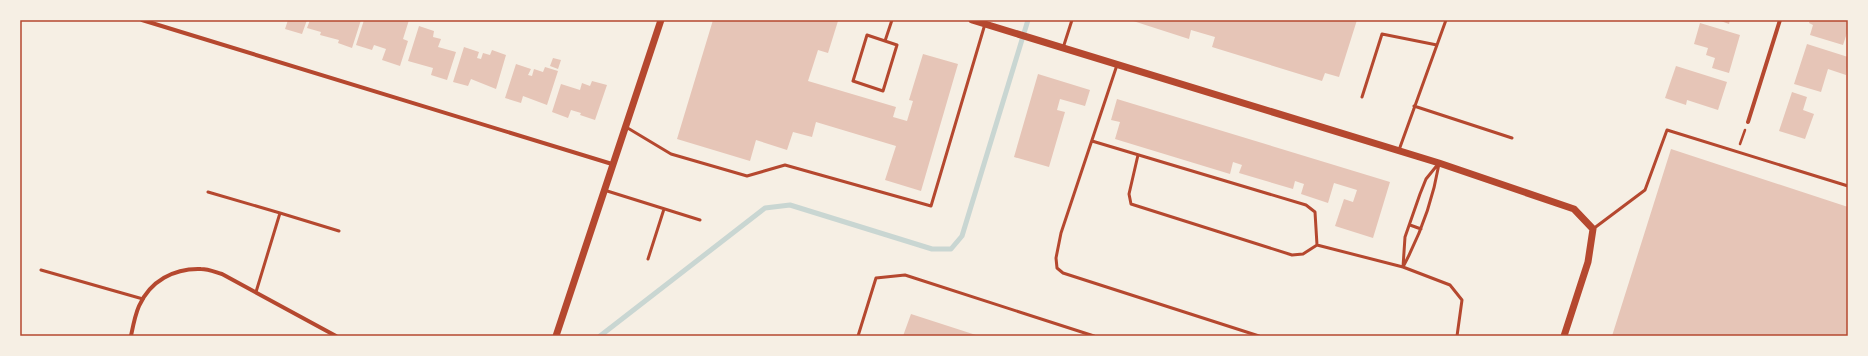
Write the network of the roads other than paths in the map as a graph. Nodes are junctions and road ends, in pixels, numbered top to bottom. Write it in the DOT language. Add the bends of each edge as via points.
graph roads {
  1 [pos="142,20"];
  2 [pos="661,20"];
  3 [pos="892,20"];
  4 [pos="972,20"];
  5 [pos="1072,20"];
  6 [pos="1446,20"];
  7 [pos="1780,20"];
  8 [pos="985,24"];
  9 [pos="885,41"];
  10 [pos="1437,45"];
  11 [pos="1063,48"];
  12 [pos="1117,65"];
  13 [pos="1362,97"];
  14 [pos="1414,106"];
  15 [pos="1748,122"];
  16 [pos="624,126"];
  17 [pos="1512,138"];
  18 [pos="1092,142"];
  19 [pos="1399,151"];
  20 [pos="1138,155"];
  21 [pos="1439,163"];
  22 [pos="612,164"];
  23 [pos="1848,186"];
  24 [pos="603,190"];
  25 [pos="208,192"];
  26 [pos="664,208"];
  27 [pos="280,213"];
  28 [pos="700,220"];
  29 [pos="1410,225"];
  30 [pos="1421,228"];
  31 [pos="1593,229"];
  32 [pos="339,231"];
  33 [pos="1317,245"];
  34 [pos="648,259"];
  35 [pos="1403,267"];
  36 [pos="41,270"];
  37 [pos="256,292"];
  38 [pos="143,299"];
  39 [pos="131,336"];
  40 [pos="336,336"];
  41 [pos="556,336"];
  42 [pos="858,336"];
  43 [pos="1094,336"];
  44 [pos="1259,336"];
  45 [pos="1457,336"];
  46 [pos="1564,336"];
  1 -- 22 [label="street"];
  2 -- 16 [label="street"];
  3 -- 9 [label="lane"];
  4 -- 8 [label="street"];
  5 -- 11 [label="lane"];
  6 -- 10 [label="lane"];
  7 -- 15 [label="street"];
  8 -- 11 [label="street"];
  8 -- 16 [label="lane" via="931,206 785,165 747,176 671,154"];
  9 -- 9 [label="lane" via="897,45 883,91 853,81 867,35"];
  10 -- 13 [label="lane" via="1382,34"];
  10 -- 14 [label="lane"];
  11 -- 12 [label="street"];
  12 -- 18 [label="lane"];
  12 -- 19 [label="street"];
  14 -- 17 [label="lane"];
  14 -- 19 [label="lane"];
  16 -- 22 [label="street"];
  18 -- 20 [label="lane"];
  18 -- 44 [label="lane" via="1061,233 1056,258 1057,268 1063,273"];
  19 -- 21 [label="street"];
  20 -- 33 [label="lane" via="1306,205 1315,212"];
  20 -- 33 [label="lane" via="1129,194 1131,204 1292,255 1303,254"];
  21 -- 29 [label="lane" via="1426,179"];
  21 -- 30 [label="lane" via="1435,187"];
  21 -- 31 [label="street" via="1574,209"];
  22 -- 24 [label="street"];
  23 -- 31 [label="lane" via="1667,130 1645,190"];
  24 -- 26 [label="lane"];
  24 -- 41 [label="street"];
  25 -- 27 [label="lane"];
  26 -- 28 [label="lane"];
  26 -- 34 [label="lane"];
  27 -- 32 [label="lane"];
  27 -- 37 [label="lane"];
  29 -- 30 [label="lane"];
  29 -- 35 [label="lane" via="1405,238"];
  30 -- 35 [label="lane"];
  31 -- 46 [label="street" via="1588,262"];
  33 -- 35 [label="lane"];
  35 -- 45 [label="lane" via="1450,285 1462,300"];
  36 -- 38 [label="lane"];
  37 -- 38 [label="street" via="222,274 202,269 185,269 168,274 155,284"];
  37 -- 40 [label="street"];
  38 -- 39 [label="street"];
  42 -- 43 [label="lane" via="876,278 905,275"];
}
